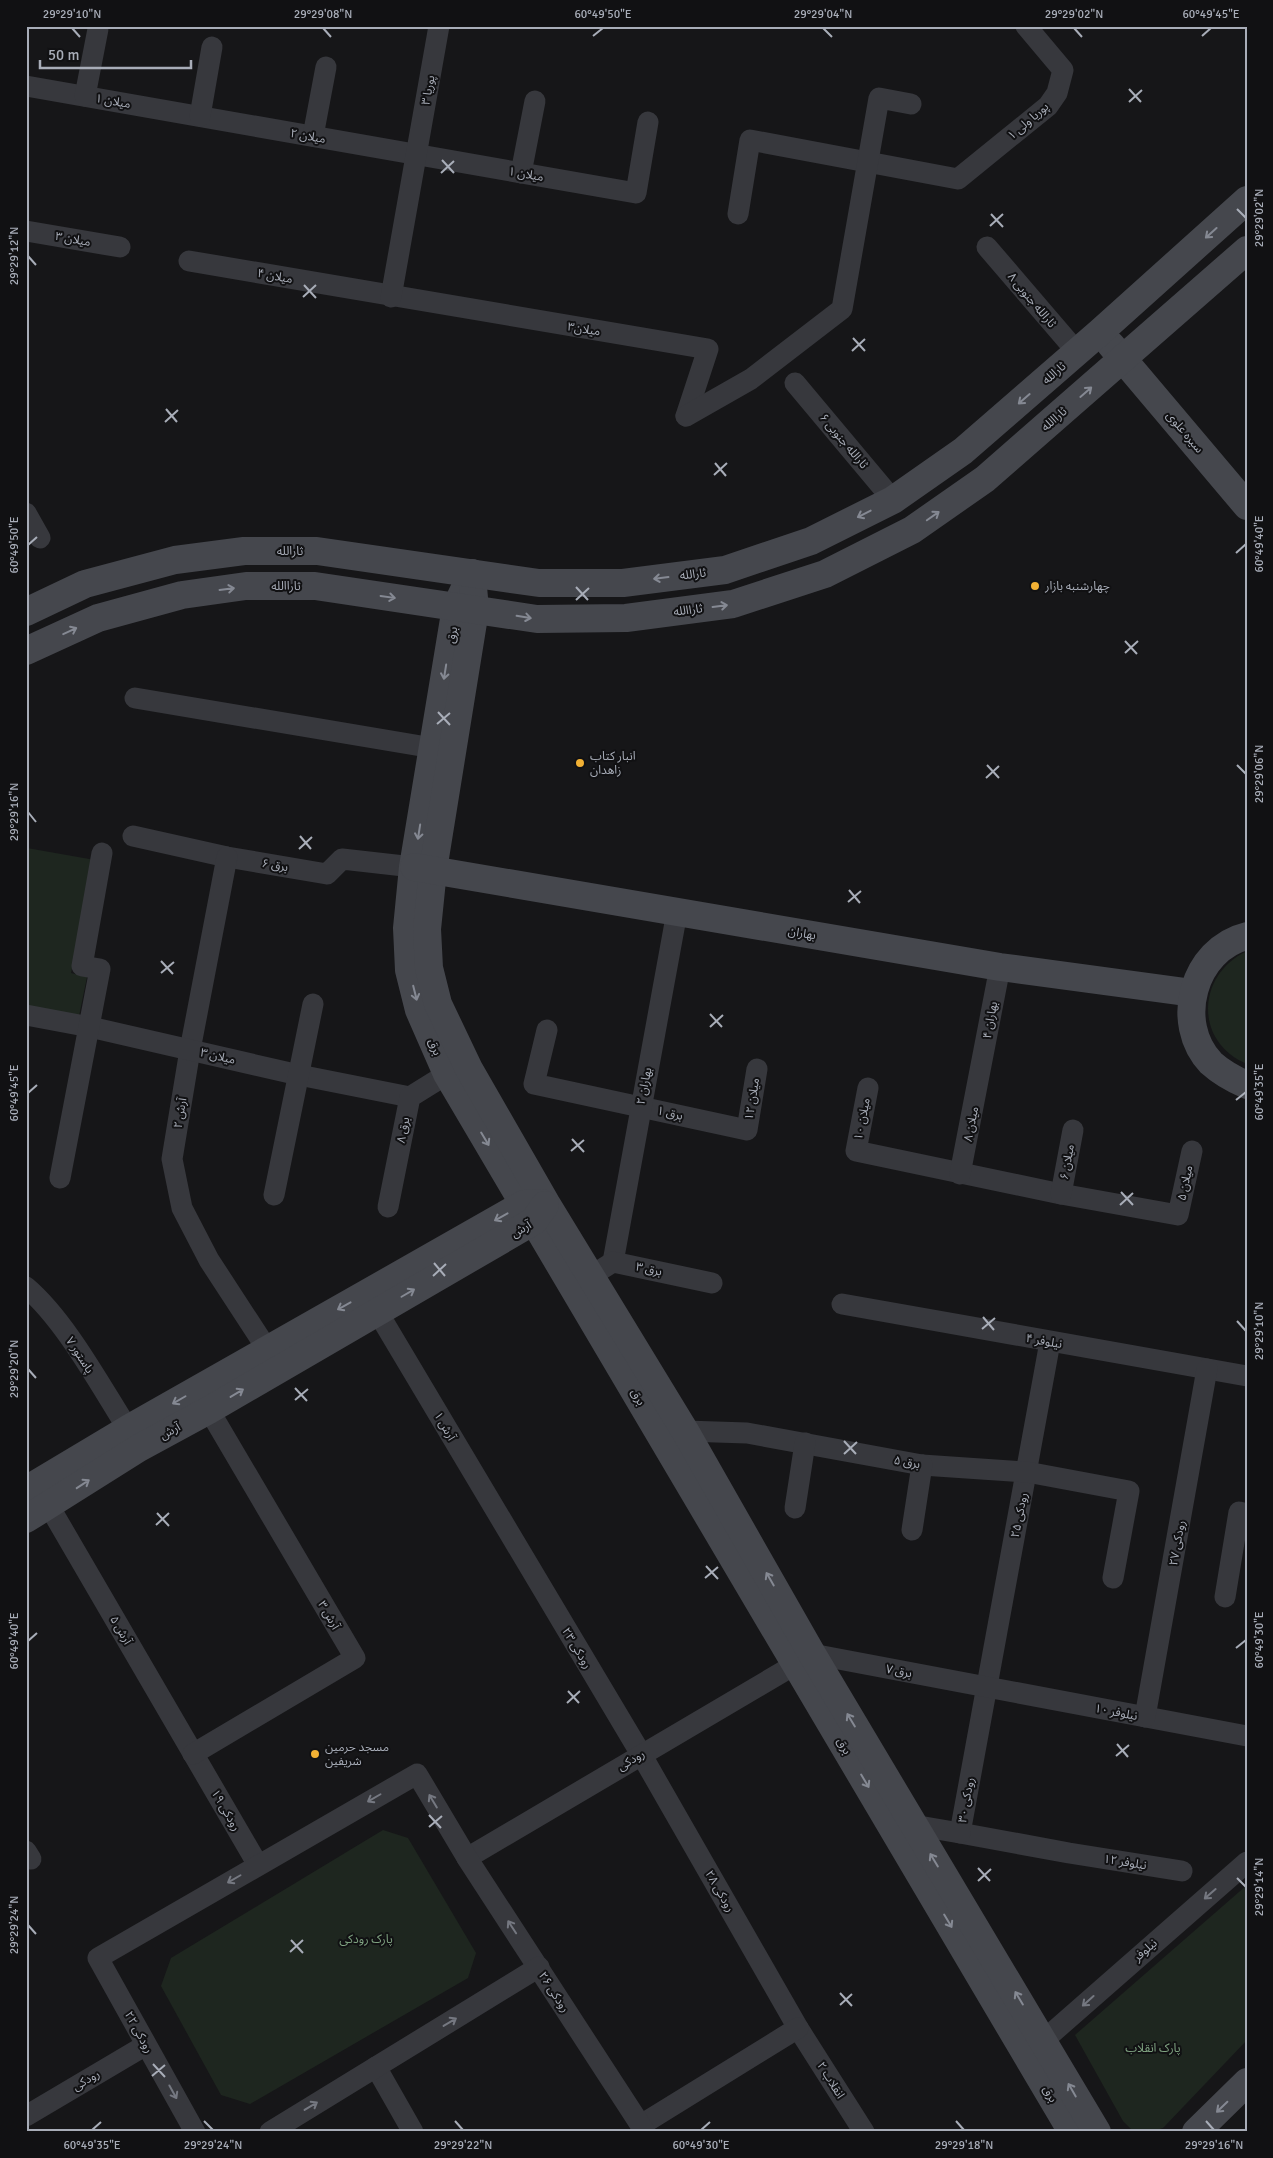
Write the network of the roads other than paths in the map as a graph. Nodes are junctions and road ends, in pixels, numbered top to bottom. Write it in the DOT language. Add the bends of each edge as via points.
graph roads {
  1 [pos="439,26"];
  2 [pos="1026,26"];
  3 [pos="98,29"];
  4 [pos="212,47"];
  5 [pos="326,67"];
  6 [pos="26,86"];
  7 [pos="85,96"];
  8 [pos="535,101"];
  9 [pos="911,104"];
  10 [pos="200,116"];
  11 [pos="648,122"];
  12 [pos="313,136"];
  13 [pos="417,154"];
  14 [pos="866,162"];
  15 [pos="521,173"];
  16 [pos="1247,200"];
  17 [pos="738,214"];
  18 [pos="26,231"];
  19 [pos="120,247"];
  20 [pos="987,247"];
  21 [pos="1247,250"];
  22 [pos="189,261"];
  23 [pos="391,297"];
  24 [pos="1100,332"];
  25 [pos="1077,352"];
  26 [pos="1124,359"];
  27 [pos="794,383"];
  28 [pos="893,500"];
  29 [pos="1247,506"];
  30 [pos="26,513"];
  31 [pos="40,538"];
  32 [pos="472,573"];
  33 [pos="466,608"];
  34 [pos="26,612"];
  35 [pos="26,651"];
  36 [pos="135,698"];
  37 [pos="433,748"];
  38 [pos="133,836"];
  39 [pos="102,853"];
  40 [pos="227,857"];
  41 [pos="423,869"];
  42 [pos="677,912"];
  43 [pos="1247,936"];
  44 [pos="1000,967"];
  45 [pos="1193,992"];
  46 [pos="314,1004"];
  47 [pos="26,1015"];
  48 [pos="90,1027"];
  49 [pos="547,1030"];
  50 [pos="190,1050"];
  51 [pos="757,1069"];
  52 [pos="981,1073"];
  53 [pos="447,1074"];
  54 [pos="299,1075"];
  55 [pos="1247,1085"];
  56 [pos="868,1088"];
  57 [pos="410,1096"];
  58 [pos="640,1106"];
  59 [pos="747,1130"];
  60 [pos="1073,1130"];
  61 [pos="1192,1151"];
  62 [pos="960,1174"];
  63 [pos="60,1178"];
  64 [pos="1061,1194"];
  65 [pos="274,1195"];
  66 [pos="388,1207"];
  67 [pos="535,1209"];
  68 [pos="613,1262"];
  69 [pos="590,1277"];
  70 [pos="712,1283"];
  71 [pos="26,1286"];
  72 [pos="842,1304"];
  73 [pos="377,1310"];
  74 [pos="1050,1342"];
  75 [pos="273,1359"];
  76 [pos="1207,1369"];
  77 [pos="1247,1376"];
  78 [pos="209,1410"];
  79 [pos="685,1431"];
  80 [pos="134,1438"];
  81 [pos="805,1442"];
  82 [pos="922,1465"];
  83 [pos="1027,1472"];
  84 [pos="26,1490"];
  85 [pos="795,1508"];
  86 [pos="38,1513"];
  87 [pos="1243,1513"];
  88 [pos="912,1530"];
  89 [pos="513,1541"];
  90 [pos="1113,1578"];
  91 [pos="1225,1597"];
  92 [pos="804,1659"];
  93 [pos="986,1687"];
  94 [pos="1145,1717"];
  95 [pos="1247,1736"];
  96 [pos="193,1754"];
  97 [pos="641,1754"];
  98 [pos="913,1825"];
  99 [pos="960,1833"];
  100 [pos="1069,1853"];
  101 [pos="467,1858"];
  102 [pos="1247,1862"];
  103 [pos="258,1865"];
  104 [pos="1182,1871"];
  105 [pos="539,1967"];
  106 [pos="798,2028"];
  107 [pos="146,2045"];
  108 [pos="1035,2046"];
  109 [pos="376,2067"];
  110 [pos="1247,2082"];
  111 [pos="26,2116"];
  112 [pos="643,2129"];
  113 [pos="195,2132"];
  114 [pos="270,2132"];
  115 [pos="413,2132"];
  116 [pos="864,2132"];
  117 [pos="1072,2132"];
  118 [pos="1097,2132"];
  119 [pos="1196,2132"];
  1 -- 13 [label="street, پوریا ۳"];
  2 -- 14 [label="street, پوریا ولی ۱" via="1063,70 1057,93 1048,106 958,179"];
  3 -- 7 [label="street"];
  4 -- 10 [label="street"];
  5 -- 12 [label="street"];
  6 -- 7 [label="street, میلان ۱"];
  7 -- 10 [label="street, میلان ۱"];
  8 -- 15 [label="street"];
  9 -- 14 [label="street" via="879,98"];
  10 -- 12 [label="street, میلان ۲"];
  11 -- 15 [label="street, میلان ۱" via="636,193"];
  12 -- 13 [label="street, میلان ۲"];
  13 -- 15 [label="street, میلان ۱"];
  13 -- 23 [label="street, پوریا ۳"];
  14 -- 17 [label="street" via="750,140"];
  14 -- 23 [label="street, میلان۳" via="842,309 751,379 686,416 708,349"];
  16 -- 24 [label="street, ثارالله, one-way"];
  18 -- 19 [label="street, میلان ۳"];
  20 -- 25 [label="street, ثارالله جنوبی ۸"];
  21 -- 26 [label="street, ثاراالله"];
  22 -- 23 [label="street, میلان ۴"];
  24 -- 25 [label="street, ثارالله"];
  24 -- 26 [label="street, سیره علوی"];
  25 -- 28 [label="street, ثارالله, one-way" via="963,451"];
  26 -- 29 [label="street, سیره علوی"];
  33 -- 26 [label="street, ثاراالله, one-way" via="537,619 626,618 733,604 825,574 912,530 985,479"];
  27 -- 28 [label="street, ثارالله جنوبی ۶"];
  28 -- 32 [label="street, ثارالله, one-way" via="811,542 725,570 623,583 539,583"];
  30 -- 31 [label="street"];
  32 -- 33 [label="street"];
  32 -- 34 [label="street, ثارالله" via="317,551 244,551 175,560 94,582"];
  35 -- 33 [label="street, ثاراالله, one-way" via="98,618 182,595 246,586 315,586"];
  33 -- 37 [label="street, برق, one-way"];
  33 -- 41 [label="street, برق"];
  36 -- 37 [label="street"];
  37 -- 41 [label="street, برق, one-way"];
  38 -- 40 [label="street, برق ۶"];
  39 -- 48 [label="street" via="82,966 100,969"];
  40 -- 41 [label="street, برق ۶" via="328,874 342,859"];
  40 -- 50 [label="street, آرش ۲"];
  41 -- 42 [label="street, بهاران"];
  41 -- 53 [label="street, برق, one-way" via="407,928 410,970 419,1010"];
  41 -- 67 [label="street, برق" via="429,968 438,1004"];
  42 -- 44 [label="street, بهاران"];
  42 -- 58 [label="street, بهاران ۲"];
  43 -- 45 [label="street" via="1217,951 1202,970"];
  44 -- 45 [label="street, بهاران"];
  44 -- 52 [label="street, بهاران ۴"];
  45 -- 55 [label="street" via="1191,1017 1197,1041 1210,1062 1229,1078"];
  46 -- 54 [label="street"];
  47 -- 48 [label="street, میلان ۳"];
  48 -- 50 [label="street, میلان ۳"];
  48 -- 63 [label="street"];
  49 -- 58 [label="street, برق ۱" via="534,1084"];
  50 -- 54 [label="street, میلان ۳"];
  50 -- 75 [label="street, آرش ۲" via="172,1159 182,1208 209,1260"];
  51 -- 59 [label="street, میلان ۱۲"];
  52 -- 62 [label="street, میلان ۸"];
  53 -- 57 [label="street"];
  53 -- 67 [label="street, برق, one-way"];
  54 -- 57 [label="street, میلان ۳"];
  54 -- 65 [label="street"];
  56 -- 62 [label="street, میلان ۱۰" via="856,1151"];
  57 -- 66 [label="street, برق ۸"];
  58 -- 59 [label="street, برق ۱"];
  58 -- 68 [label="street, بهاران ۲"];
  60 -- 64 [label="street, میلان ۶"];
  61 -- 64 [label="street, میلان ۵" via="1178,1215"];
  62 -- 64 [label="street"];
  67 -- 69 [label="street, برق"];
  73 -- 67 [label="street, آرش, one-way"];
  67 -- 75 [label="street, آرش, one-way"];
  67 -- 92 [label="street, برق"];
  68 -- 69 [label="street"];
  68 -- 70 [label="street, برق ۳"];
  69 -- 79 [label="street, برق"];
  71 -- 80 [label="street, پاستور ۷" via="65,1332"];
  72 -- 74 [label="street, نیلوفر ۴"];
  73 -- 75 [label="street, آرش"];
  73 -- 89 [label="street, آرش ۱"];
  74 -- 76 [label="street, نیلوفر ۴"];
  74 -- 83 [label="street, رودکی ۲۵"];
  78 -- 75 [label="street, آرش, one-way"];
  75 -- 80 [label="street, آرش, one-way"];
  76 -- 77 [label="street, نیلوفر ۴"];
  76 -- 94 [label="street, رودکی ۲۷"];
  78 -- 80 [label="street, آرش"];
  78 -- 96 [label="street, آرش ۳" via="355,1658"];
  79 -- 81 [label="street, برق ۵" via="746,1433"];
  92 -- 79 [label="street, برق, one-way"];
  80 -- 84 [label="street, آرش"];
  86 -- 80 [label="street, آرش, one-way"];
  81 -- 82 [label="street, برق ۵"];
  81 -- 85 [label="street"];
  82 -- 83 [label="street, برق ۵"];
  82 -- 88 [label="street"];
  83 -- 90 [label="street, برق ۵" via="1130,1491"];
  83 -- 93 [label="street, رودکی ۲۵"];
  86 -- 96 [label="street, آرش ۵"];
  87 -- 91 [label="street"];
  89 -- 97 [label="street, رودکی ۲۳"];
  92 -- 93 [label="street, برق ۷"];
  92 -- 97 [label="street, رودکی"];
  98 -- 92 [label="street, برق, one-way"];
  92 -- 108 [label="street, برق, one-way"];
  93 -- 94 [label="street, نیلوفر ۱۰"];
  93 -- 99 [label="street, رودکی ۳۰"];
  94 -- 95 [label="street, نیلوفر ۱۰"];
  96 -- 103 [label="street, رودکی ۱۹"];
  97 -- 101 [label="street, رودکی"];
  97 -- 106 [label="street, رودکی ۲۸"];
  98 -- 99 [label="street"];
  108 -- 98 [label="street, برق, one-way"];
  99 -- 100 [label="street, رودکی ۳۰"];
  100 -- 104 [label="street, نیلوفر ۱۲"];
  101 -- 103 [label="street, رودکی ۲۶, one-way" via="416,1774"];
  105 -- 101 [label="street, رودکی ۲۶, one-way"];
  102 -- 108 [label="street, نیلوفر, one-way"];
  103 -- 107 [label="street, رودکی ۲۲, one-way" via="98,1958"];
  109 -- 105 [label="street, one-way"];
  105 -- 112 [label="street, رودکی ۲۶"];
  106 -- 112 [label="street"];
  106 -- 116 [label="street, انقلاب ۲"];
  107 -- 111 [label="street, رودکی"];
  107 -- 113 [label="street, رودکی ۲۲, one-way"];
  108 -- 117 [label="street, برق"];
  118 -- 108 [label="street, برق, one-way"];
  114 -- 109 [label="street, one-way"];
  109 -- 115 [label="street"];
  110 -- 119 [label="street, one-way"];
}
